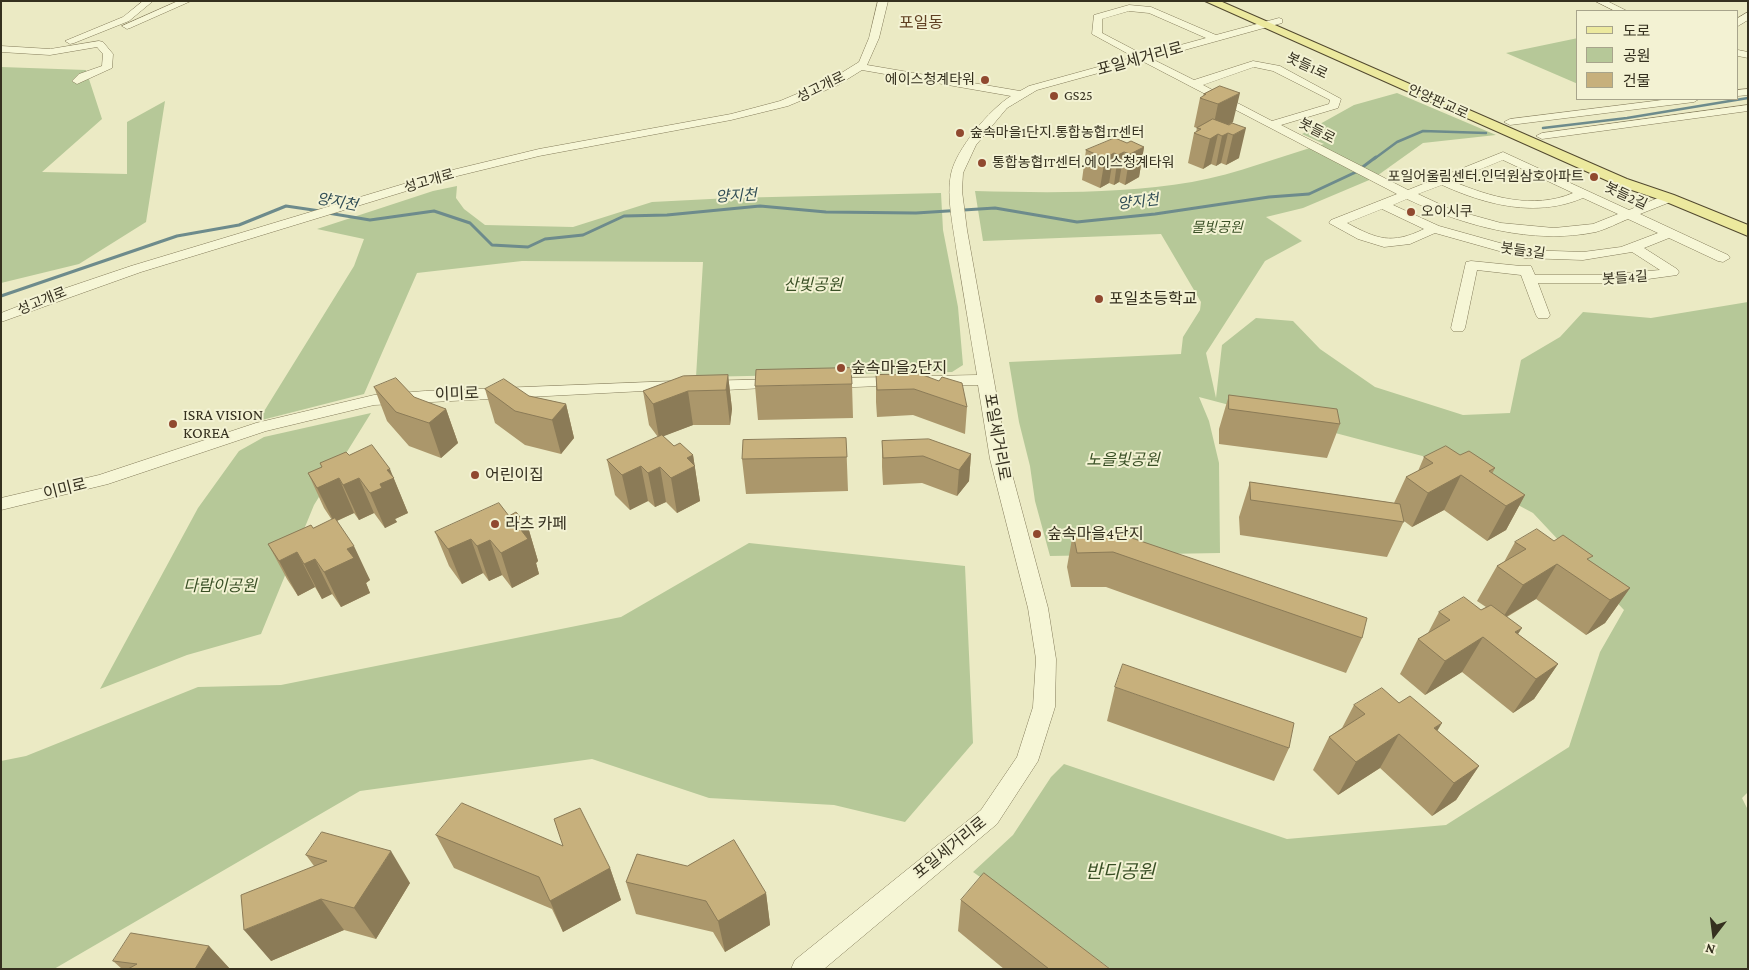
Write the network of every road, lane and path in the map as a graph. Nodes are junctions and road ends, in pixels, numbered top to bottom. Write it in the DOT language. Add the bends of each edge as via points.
graph roads {
  1 [pos="149,1"];
  2 [pos="187,1"];
  3 [pos="883,1"];
  4 [pos="1210,1"];
  5 [pos="1231,1"];
  6 [pos="1599,1"];
  7 [pos="1620,10"];
  8 [pos="1279,21"];
  9 [pos="1263,26"];
  10 [pos="1216,39"];
  11 [pos="89,46"];
  12 [pos="1,49"];
  13 [pos="50,52"];
  14 [pos="1142,58"];
  15 [pos="861,67"];
  16 [pos="77,81"];
  17 [pos="1194,84"];
  18 [pos="1022,95"];
  19 [pos="1686,100"];
  20 [pos="1748,108"];
  21 [pos="1510,122"];
  22 [pos="1273,124"];
  23 [pos="1542,136"];
  24 [pos="1441,180"];
  25 [pos="1584,193"];
  26 [pos="1407,194"];
  27 [pos="1669,198"];
  28 [pos="1381,204"];
  29 [pos="1629,214"];
  30 [pos="1434,229"];
  31 [pos="1748,231"];
  32 [pos="1670,234"];
  33 [pos="1633,247"];
  34 [pos="1524,254"];
  35 [pos="1723,258"];
  36 [pos="1529,275"];
  37 [pos="1543,315"];
  38 [pos="1,318"];
  39 [pos="1458,328"];
  40 [pos="987,380"];
  41 [pos="792,384"];
  42 [pos="811,384"];
  43 [pos="1,504"];
  44 [pos="804,969"];
  1 -- 13 [label="street" via="126,19"];
  2 -- 11 [label="street" via="92,40"];
  3 -- 15 [label="street, 성고개로" via="871,46"];
  4 -- 9 [label="main road, 안양판교로"];
  5 -- 8 [label="main road, 안양판교로"];
  6 -- 7 [label="street"];
  8 -- 9 [label="street, 포일세거리로"];
  8 -- 21 [label="main road, 안양판교로"];
  9 -- 10 [label="street, 포일세거리로"];
  9 -- 27 [label="main road, 안양판교로" via="1622,182"];
  10 -- 14 [label="street, 포일세거리로"];
  10 -- 14 [label="street, 봇들로" via="1150,10 1129,8 1097,17 1097,34"];
  11 -- 13 [label="street"];
  11 -- 16 [label="street" via="99,44 108,54 107,68"];
  12 -- 13 [label="street"];
  14 -- 17 [label="street, 봇들로"];
  14 -- 18 [label="street, 포일세거리로" via="1052,82"];
  15 -- 18 [label="street, 성고개로"];
  15 -- 38 [label="street, 성고개로" via="800,99 759,112 602,139 500,161 95,281"];
  17 -- 22 [label="street, 봇들로"];
  17 -- 22 [label="street, 봇들1로" via="1253,64 1276,68 1336,99 1334,106"];
  18 -- 40 [label="street, 포일세거리로" via="1003,106 983,128 962,159 957,173 958,210"];
  19 -- 21 [label="street"];
  20 -- 23 [label="street"];
  21 -- 23 [label="main road, 안양판교로"];
  22 -- 26 [label="street, 봇들로"];
  23 -- 27 [label="main road, 안양판교로" via="1637,177"];
  24 -- 25 [label="street" via="1509,204 1558,202"];
  24 -- 25 [label="street, 봇들2길" via="1502,156"];
  24 -- 26 [label="street, 봇들2길"];
  25 -- 29 [label="street, 봇들2길"];
  26 -- 28 [label="street, 봇들2길"];
  26 -- 29 [label="street, 봇들로" via="1445,212 1500,227 1527,230 1554,232 1595,228"];
  27 -- 29 [label="street, 봇들로"];
  27 -- 31 [label="main road, 안양판교로"];
  28 -- 30 [label="street, 봇들3길"];
  28 -- 30 [label="street, 봇들2길" via="1336,223 1370,241 1396,244 1412,241"];
  29 -- 32 [label="street, 봇들2길"];
  30 -- 34 [label="street, 봇들3길"];
  32 -- 33 [label="street, 봇들3길"];
  32 -- 35 [label="street, 봇들2길"];
  33 -- 34 [label="street, 봇들3길" via="1583,256"];
  33 -- 36 [label="street, 봇들4길" via="1672,272 1642,278 1598,280"];
  34 -- 36 [label="street"];
  36 -- 37 [label="street"];
  36 -- 39 [label="street, 봇들4길" via="1471,266"];
  40 -- 42 [label="street"];
  40 -- 44 [label="street, 포일세거리로" via="1003,477 1038,608 1046,659 1044,707 1027,760 989,817"];
  41 -- 43 [label="street, 이미로" via="374,400 262,427 102,480"];
}
